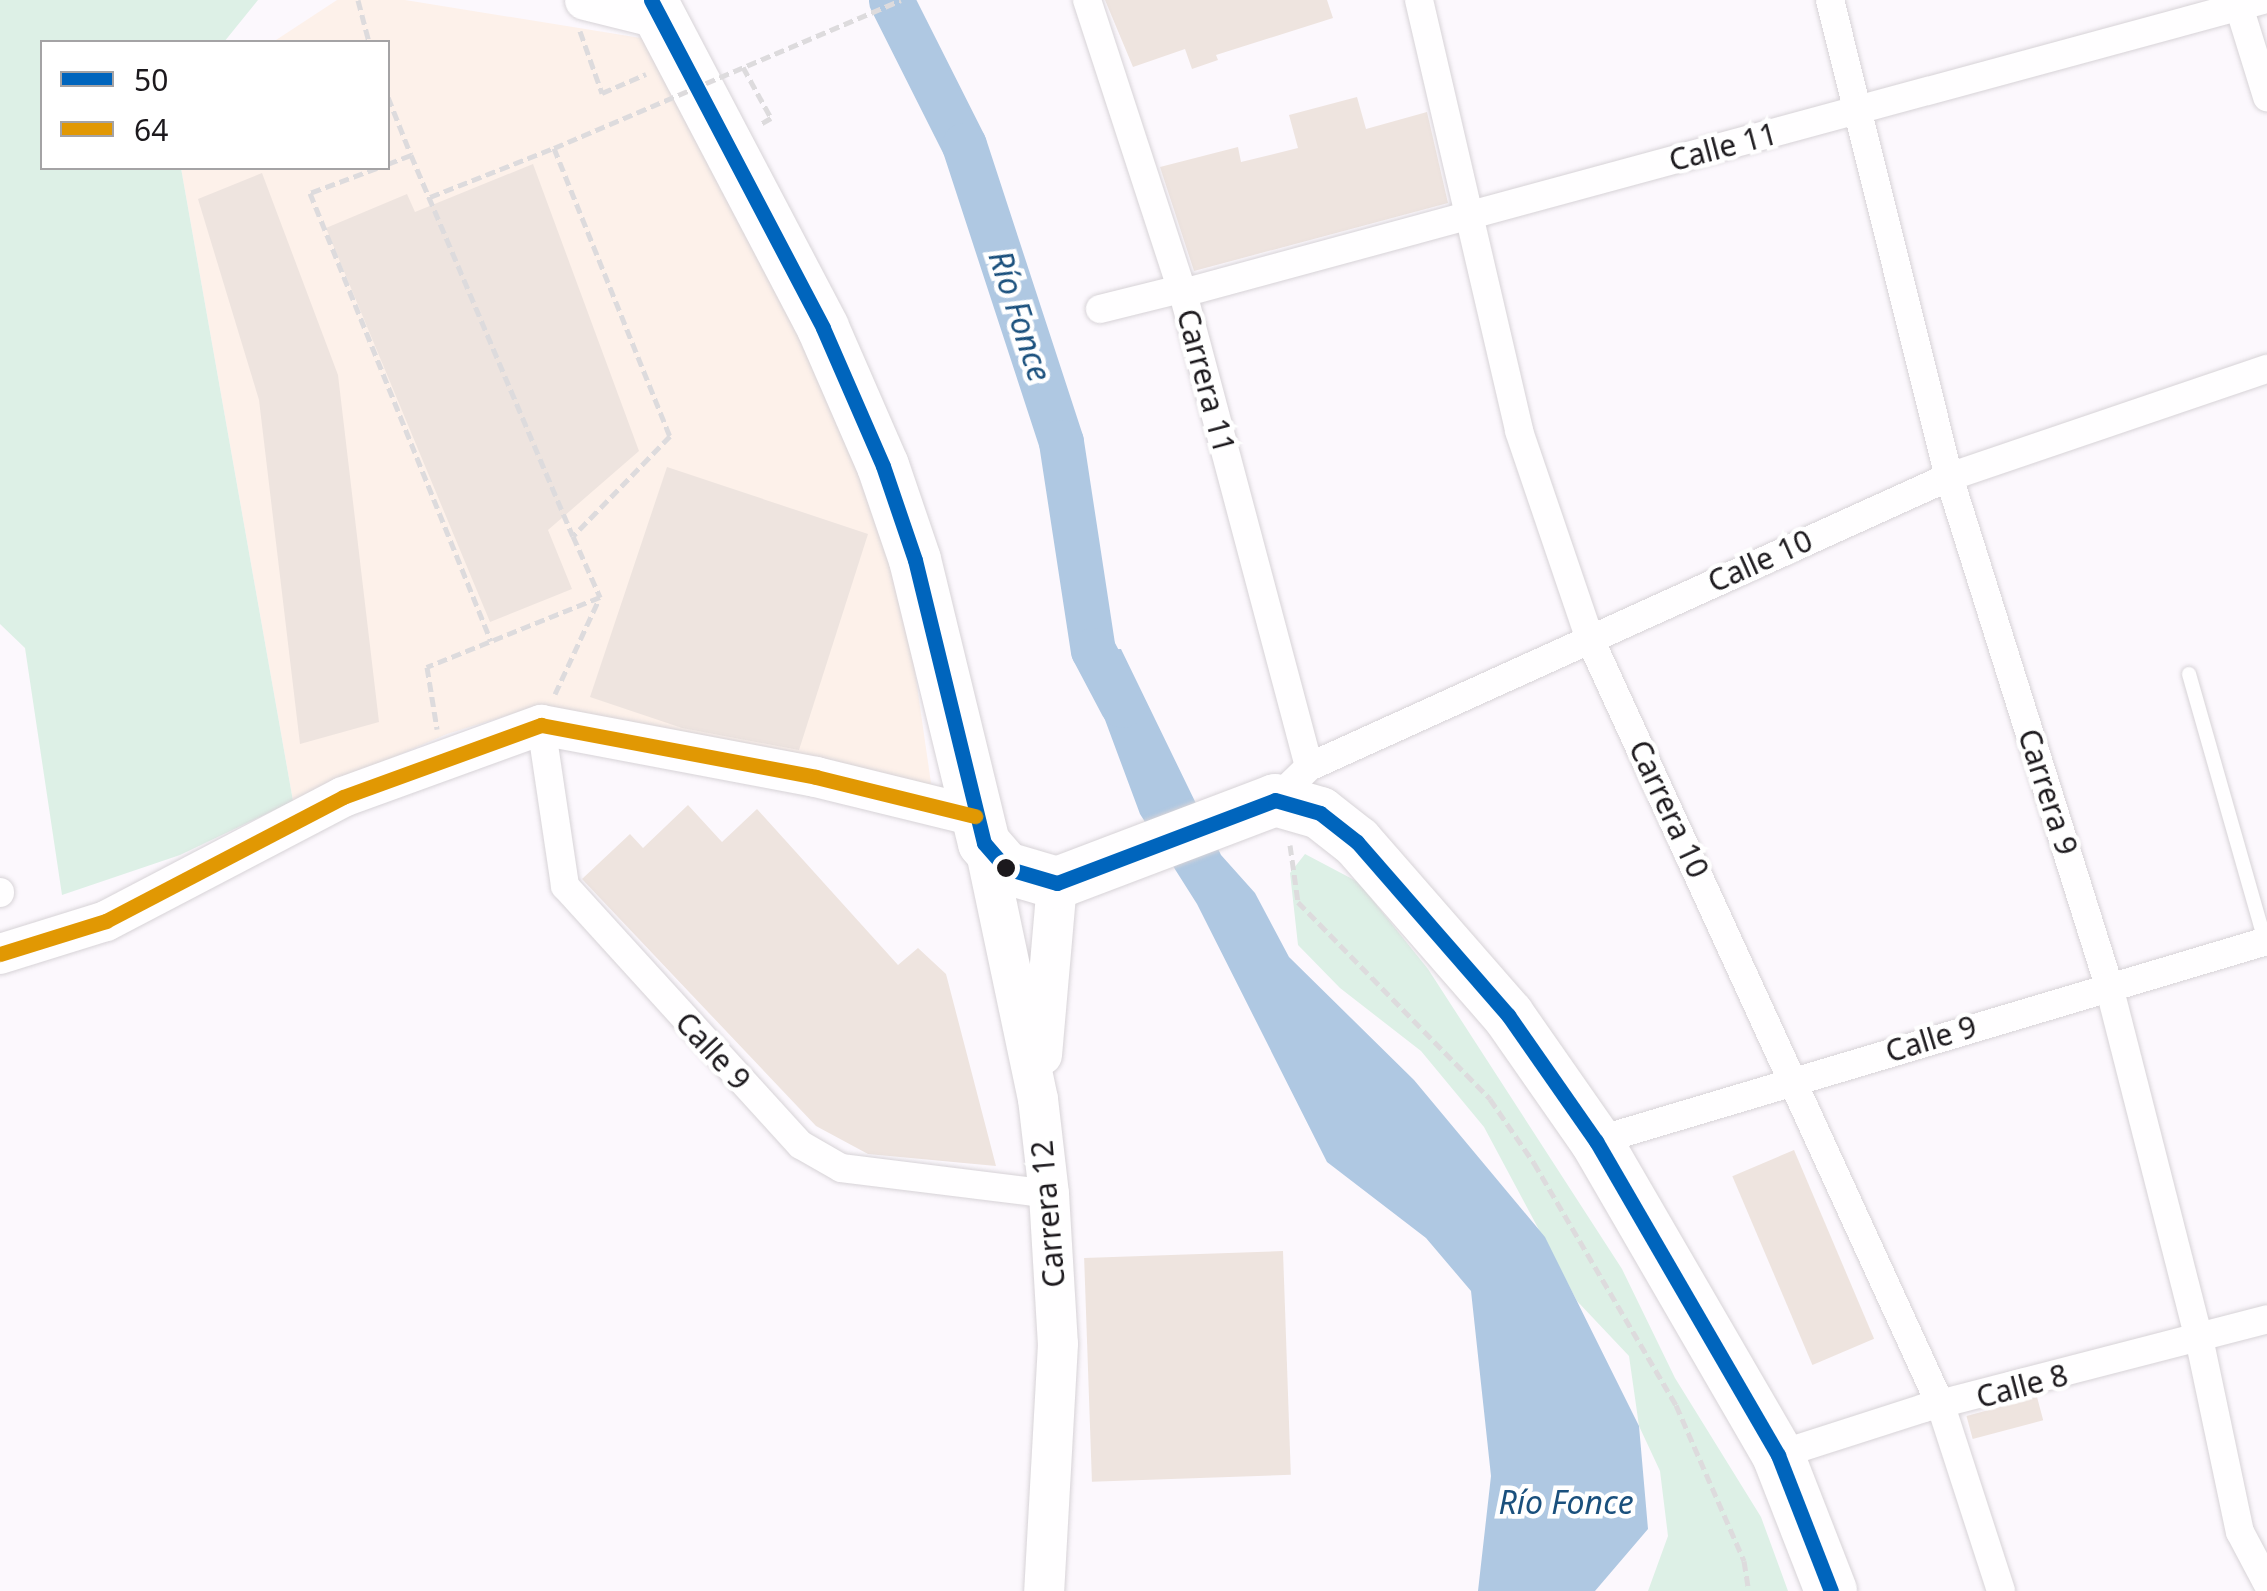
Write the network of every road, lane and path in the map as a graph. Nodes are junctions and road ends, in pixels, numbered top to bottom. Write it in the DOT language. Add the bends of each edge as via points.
graph roads {
  1 [pos="358,0"];
  2 [pos="901,0"];
  3 [pos="1086,0"];
  4 [pos="1419,0"];
  5 [pos="1830,0"];
  6 [pos="2247,2"];
  7 [pos="580,8"];
  8 [pos="656,29"];
  9 [pos="368,40"];
  10 [pos="665,83"];
  11 [pos="672,97"];
  12 [pos="2267,97"];
  13 [pos="390,102"];
  14 [pos="1862,109"];
  15 [pos="554,148"];
  16 [pos="411,155"];
  17 [pos="390,163"];
  18 [pos="373,170"];
  19 [pos="430,197"];
  20 [pos="1469,215"];
  21 [pos="1182,291"];
  22 [pos="1100,310"];
  23 [pos="2267,369"];
  24 [pos="1949,477"];
  25 [pos="572,536"];
  26 [pos="600,597"];
  27 [pos="1589,637"];
  28 [pos="491,641"];
  29 [pos="2189,674"];
  30 [pos="541,725"];
  31 [pos="442,756"];
  32 [pos="1274,796"];
  33 [pos="979,829"];
  34 [pos="1070,879"];
  35 [pos="2266,941"];
  36 [pos="0,954"];
  37 [pos="2109,986"];
  38 [pos="1794,1080"];
  39 [pos="1038,1099"];
  40 [pos="1596,1142"];
  41 [pos="1050,1194"];
  42 [pos="2267,1318"];
  43 [pos="2199,1338"];
  44 [pos="1942,1406"];
  45 [pos="1778,1455"];
  46 [pos="2267,1583"];
  47 [pos="1044,1591"];
  48 [pos="1750,1591"];
  49 [pos="1831,1591"];
  50 [pos="2001,1591"];
  1 -- 9 [label="path"];
  2 -- 11 [label="path, bridge"];
  3 -- 21 [label="street, Carrera 11"];
  4 -- 20 [label="street, Carrera 10"];
  5 -- 14 [label="street, Carrera 9"];
  6 -- 12 [label="street"];
  6 -- 14 [label="street, Calle 11"];
  7 -- 8 [label="street"];
  7 -- 8 [label="path" via="602,93"];
  8 -- 33 [label="highway" via="823,328 882,466 915,560"];
  10 -- 11 [label="path"];
  11 -- 15 [label="path, bridge"];
  13 -- 16 [label="path"];
  14 -- 20 [label="street, Calle 11"];
  14 -- 24 [label="street, Carrera 9"];
  15 -- 19 [label="path"];
  15 -- 25 [label="path" via="670,436"];
  16 -- 17 [label="path"];
  16 -- 19 [label="path"];
  18 -- 28 [label="path" via="310,194"];
  19 -- 25 [label="path"];
  20 -- 21 [label="street, Calle 11"];
  20 -- 27 [label="street, Carrera 10" via="1519,431"];
  21 -- 22 [label="street, Calle 11"];
  21 -- 32 [label="street, Carrera 11"];
  23 -- 24 [label="street, Calle 10"];
  24 -- 27 [label="street, Calle 10"];
  24 -- 37 [label="street, Carrera 9"];
  25 -- 26 [label="path"];
  26 -- 28 [label="path"];
  26 -- 30 [label="path"];
  27 -- 32 [label="street, Calle 10"];
  27 -- 38 [label="street, Carrera 10"];
  28 -- 31 [label="path" via="427,667"];
  29 -- 35 [label="lane"];
  30 -- 31 [label="street"];
  30 -- 33 [label="street" via="816,777"];
  30 -- 41 [label="street, Calle 9" via="565,886 801,1144 841,1168"];
  31 -- 36 [label="street" via="342,798 106,922"];
  32 -- 34 [label="highway"];
  32 -- 40 [label="highway" via="1320,812 1357,842 1508,1015"];
  32 -- 48 [label="path" via="1292,849 1298,902 1490,1099 1534,1163 1676,1405 1744,1562"];
  33 -- 34 [label="highway" via="1006,868"];
  33 -- 39 [label="street, Carrera 12"];
  34 -- 39 [label="street"];
  35 -- 37 [label="street, Calle 9"];
  37 -- 38 [label="street, Calle 9"];
  37 -- 43 [label="street, Carrera 9"];
  38 -- 40 [label="street, Calle 9"];
  38 -- 44 [label="street, Carrera 10"];
  39 -- 41 [label="street, Carrera 12"];
  40 -- 45 [label="highway"];
  41 -- 47 [label="street, Carrera 12" via="1058,1344"];
  42 -- 43 [label="street, Calle 8"];
  43 -- 44 [label="street, Calle 8"];
  43 -- 46 [label="street, Carrera 9" via="2240,1532"];
  44 -- 45 [label="street, Calle 8"];
  44 -- 50 [label="street, Carrera 10"];
  45 -- 49 [label="highway"];
}
